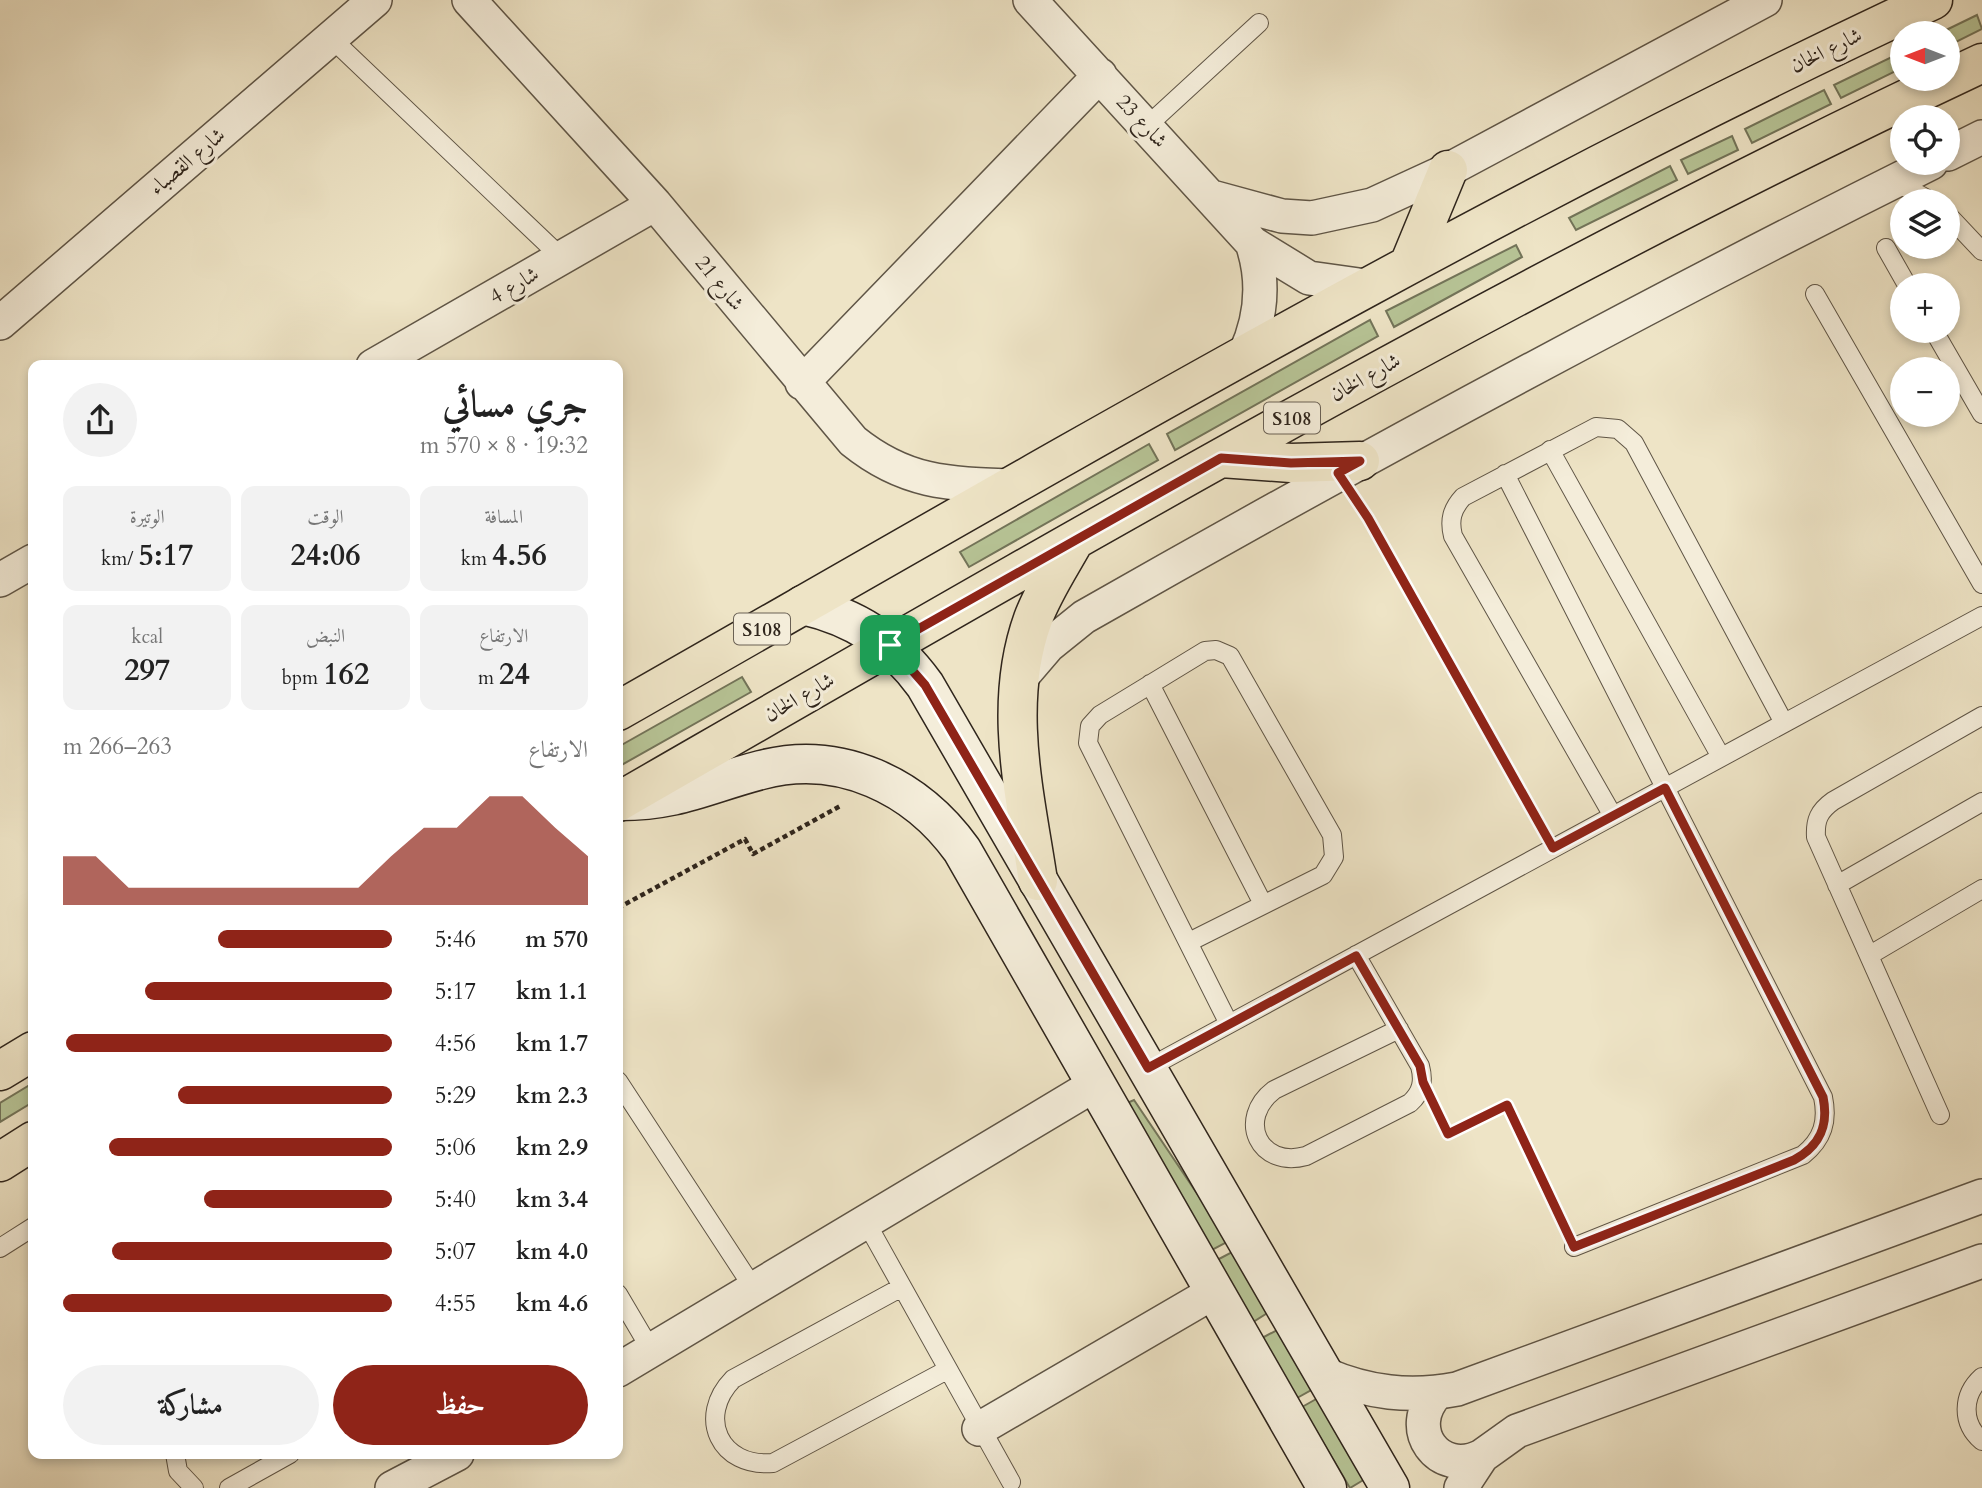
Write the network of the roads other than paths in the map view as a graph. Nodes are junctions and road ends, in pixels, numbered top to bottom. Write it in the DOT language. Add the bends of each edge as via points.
graph roads {
  1 [pos="375,0"];
  2 [pos="469,0"];
  3 [pos="1030,0"];
  4 [pos="1765,0"];
  5 [pos="1933,0"];
  6 [pos="1708,15"];
  7 [pos="1259,23"];
  8 [pos="331,38"];
  9 [pos="1982,63"];
  10 [pos="1100,75"];
  11 [pos="1147,126"];
  12 [pos="1982,137"];
  13 [pos="1960,148"];
  14 [pos="1448,170"];
  15 [pos="1906,175"];
  16 [pos="1894,181"];
  17 [pos="1909,189"];
  18 [pos="1212,197"];
  19 [pos="655,204"];
  20 [pos="1960,225"];
  21 [pos="1979,242"];
  22 [pos="1252,243"];
  23 [pos="1886,248"];
  24 [pos="562,258"];
  25 [pos="1410,262"];
  26 [pos="1900,273"];
  27 [pos="1366,286"];
  28 [pos="1815,294"];
  29 [pos="0,323"];
  30 [pos="1941,343"];
  31 [pos="1245,354"];
  32 [pos="384,360"];
  33 [pos="802,383"];
  34 [pos="1982,414"];
  35 [pos="1549,450"];
  36 [pos="1221,458"];
  37 [pos="1349,467"];
  38 [pos="1505,474"];
  39 [pos="1013,486"];
  40 [pos="1073,542"];
  41 [pos="28,564"];
  42 [pos="0,580"];
  43 [pos="1982,584"];
  44 [pos="803,606"];
  45 [pos="1982,616"];
  46 [pos="890,645"];
  47 [pos="1018,681"];
  48 [pos="1150,684"];
  49 [pos="623,708"];
  50 [pos="1982,716"];
  51 [pos="1784,723"];
  52 [pos="1721,757"];
  53 [pos="1665,788"];
  54 [pos="623,800"];
  55 [pos="623,802"];
  56 [pos="1982,802"];
  57 [pos="1613,816"];
  58 [pos="1038,881"];
  59 [pos="1837,885"];
  60 [pos="1982,889"];
  61 [pos="1263,904"];
  62 [pos="1189,942"];
  63 [pos="1356,956"];
  64 [pos="1870,956"];
  65 [pos="1229,1024"];
  66 [pos="1399,1029"];
  67 [pos="28,1054"];
  68 [pos="1148,1068"];
  69 [pos="0,1071"];
  70 [pos="1096,1084"];
  71 [pos="623,1090"];
  72 [pos="1940,1115"];
  73 [pos="28,1145"];
  74 [pos="0,1162"];
  75 [pos="1982,1196"];
  76 [pos="866,1222"];
  77 [pos="28,1230"];
  78 [pos="1574,1247"];
  79 [pos="0,1248"];
  80 [pos="1982,1261"];
  81 [pos="902,1287"];
  82 [pos="754,1289"];
  83 [pos="1214,1292"];
  84 [pos="623,1302"];
  85 [pos="651,1350"];
  86 [pos="623,1367"];
  87 [pos="947,1370"];
  88 [pos="1324,1374"];
  89 [pos="1982,1377"];
  90 [pos="1437,1393"];
  91 [pos="979,1429"];
  92 [pos="1982,1441"];
  93 [pos="1482,1456"];
  94 [pos="176,1459"];
  95 [pos="281,1459"];
  96 [pos="447,1459"];
  97 [pos="1011,1482"];
  98 [pos="194,1488"];
  99 [pos="229,1488"];
  100 [pos="392,1488"];
  101 [pos="1327,1488"];
  102 [pos="1390,1488"];
  103 [pos="1461,1488"];
  1 -- 8 [label="street, شارع القصباء"];
  2 -- 19 [label="street, شارع 21"];
  3 -- 10 [label="street, شارع 23"];
  4 -- 6 [label="street"];
  5 -- 25 [label="main road, شارع الخان / S108" via="1730,97"];
  6 -- 14 [label="street"];
  7 -- 11 [label="lane"];
  8 -- 24 [label="lane"];
  8 -- 29 [label="street, شارع القصباء"];
  9 -- 36 [label="main road, شارع الخان / S108" via="1553,277"];
  10 -- 11 [label="street, شارع 23"];
  10 -- 33 [label="street"];
  11 -- 18 [label="street, شارع 23"];
  12 -- 13 [label="street"];
  14 -- 18 [label="street" via="1372,205 1312,218 1272,214"];
  14 -- 25 [label="main road"];
  15 -- 16 [label="street"];
  16 -- 17 [label="lane"];
  16 -- 37 [label="street" via="1570,346"];
  18 -- 22 [label="street, شارع 23"];
  19 -- 24 [label="street, شارع 4"];
  19 -- 33 [label="street, شارع 21"];
  20 -- 21 [label="lane"];
  22 -- 27 [label="street, شارع 23" via="1310,278"];
  22 -- 31 [label="street, شارع 23" via="1261,299"];
  23 -- 26 [label="lane"];
  24 -- 32 [label="street, شارع 4"];
  25 -- 27 [label="main road, شارع الخان / S108"];
  27 -- 31 [label="main road, شارع الخان / S108"];
  28 -- 43 [label="lane"];
  30 -- 34 [label="lane"];
  31 -- 39 [label="main road, شارع الخان / S108"];
  33 -- 39 [label="street, شارع 21" via="853,441 892,468 937,482"];
  35 -- 38 [label="lane"];
  35 -- 51 [label="lane" via="1596,427 1618,429 1634,443"];
  35 -- 52 [label="lane"];
  36 -- 37 [label="main road"];
  36 -- 40 [label="main road, شارع الخان / S108"];
  37 -- 47 [label="street" via="1084,617 1048,646"];
  38 -- 53 [label="lane"];
  38 -- 57 [label="lane" via="1456,505 1453,536"];
  39 -- 44 [label="main road, شارع الخان / S108"];
  40 -- 46 [label="main road, شارع الخان / S108"];
  40 -- 47 [label="main road" via="1033,620"];
  41 -- 42 [label="street"];
  44 -- 46 [label="street" via="840,615"];
  44 -- 49 [label="main road, شارع الخان / S108"];
  45 -- 51 [label="lane"];
  46 -- 54 [label="main road, شارع الخان / S108"];
  46 -- 58 [label="street" via="925,685"];
  47 -- 58 [label="main road" via="1018,748"];
  48 -- 61 [label="lane"];
  48 -- 61 [label="lane" via="1205,651 1230,656 1332,835 1335,857 1322,875"];
  48 -- 62 [label="lane" via="1100,715 1090,726 1088,743"];
  50 -- 59 [label="lane" via="1820,812 1816,836"];
  51 -- 52 [label="lane"];
  52 -- 53 [label="lane"];
  53 -- 57 [label="lane"];
  53 -- 78 [label="lane" via="1823,1097 1825,1119 1819,1140 1794,1160"];
  55 -- 70 [label="street" via="695,793 784,765 850,770 904,793 948,831"];
  56 -- 59 [label="lane"];
  57 -- 63 [label="lane"];
  58 -- 68 [label="street"];
  59 -- 64 [label="lane"];
  60 -- 64 [label="lane"];
  61 -- 62 [label="lane"];
  62 -- 65 [label="lane"];
  63 -- 65 [label="lane"];
  63 -- 66 [label="lane"];
  64 -- 72 [label="lane"];
  65 -- 68 [label="lane"];
  66 -- 66 [label="lane" via="1420,1066 1423,1082 1410,1103 1306,1156 1278,1158 1266,1150 1254,1125 1263,1099"];
  67 -- 69 [label="main road"];
  68 -- 88 [label="street"];
  70 -- 76 [label="street"];
  70 -- 83 [label="street"];
  71 -- 82 [label="lane"];
  73 -- 74 [label="main road"];
  75 -- 90 [label="street" via="1476,1383"];
  76 -- 81 [label="lane"];
  76 -- 82 [label="street"];
  77 -- 79 [label="lane"];
  80 -- 93 [label="street" via="1537,1423"];
  81 -- 87 [label="lane"];
  81 -- 87 [label="lane" via="733,1379 716,1406 719,1438 741,1460 772,1463"];
  82 -- 85 [label="street"];
  83 -- 91 [label="street"];
  83 -- 101 [label="street"];
  84 -- 85 [label="lane"];
  85 -- 86 [label="street"];
  87 -- 91 [label="lane"];
  88 -- 90 [label="street" via="1367,1390"];
  88 -- 102 [label="street"];
  89 -- 92 [label="lane" via="1968,1396 1966,1410"];
  90 -- 93 [label="street" via="1424,1412 1424,1436 1430,1446 1460,1463"];
  91 -- 97 [label="lane"];
  93 -- 103 [label="street"];
  94 -- 98 [label="lane" via="178,1471"];
  95 -- 99 [label="lane"];
  96 -- 100 [label="street"];
}
